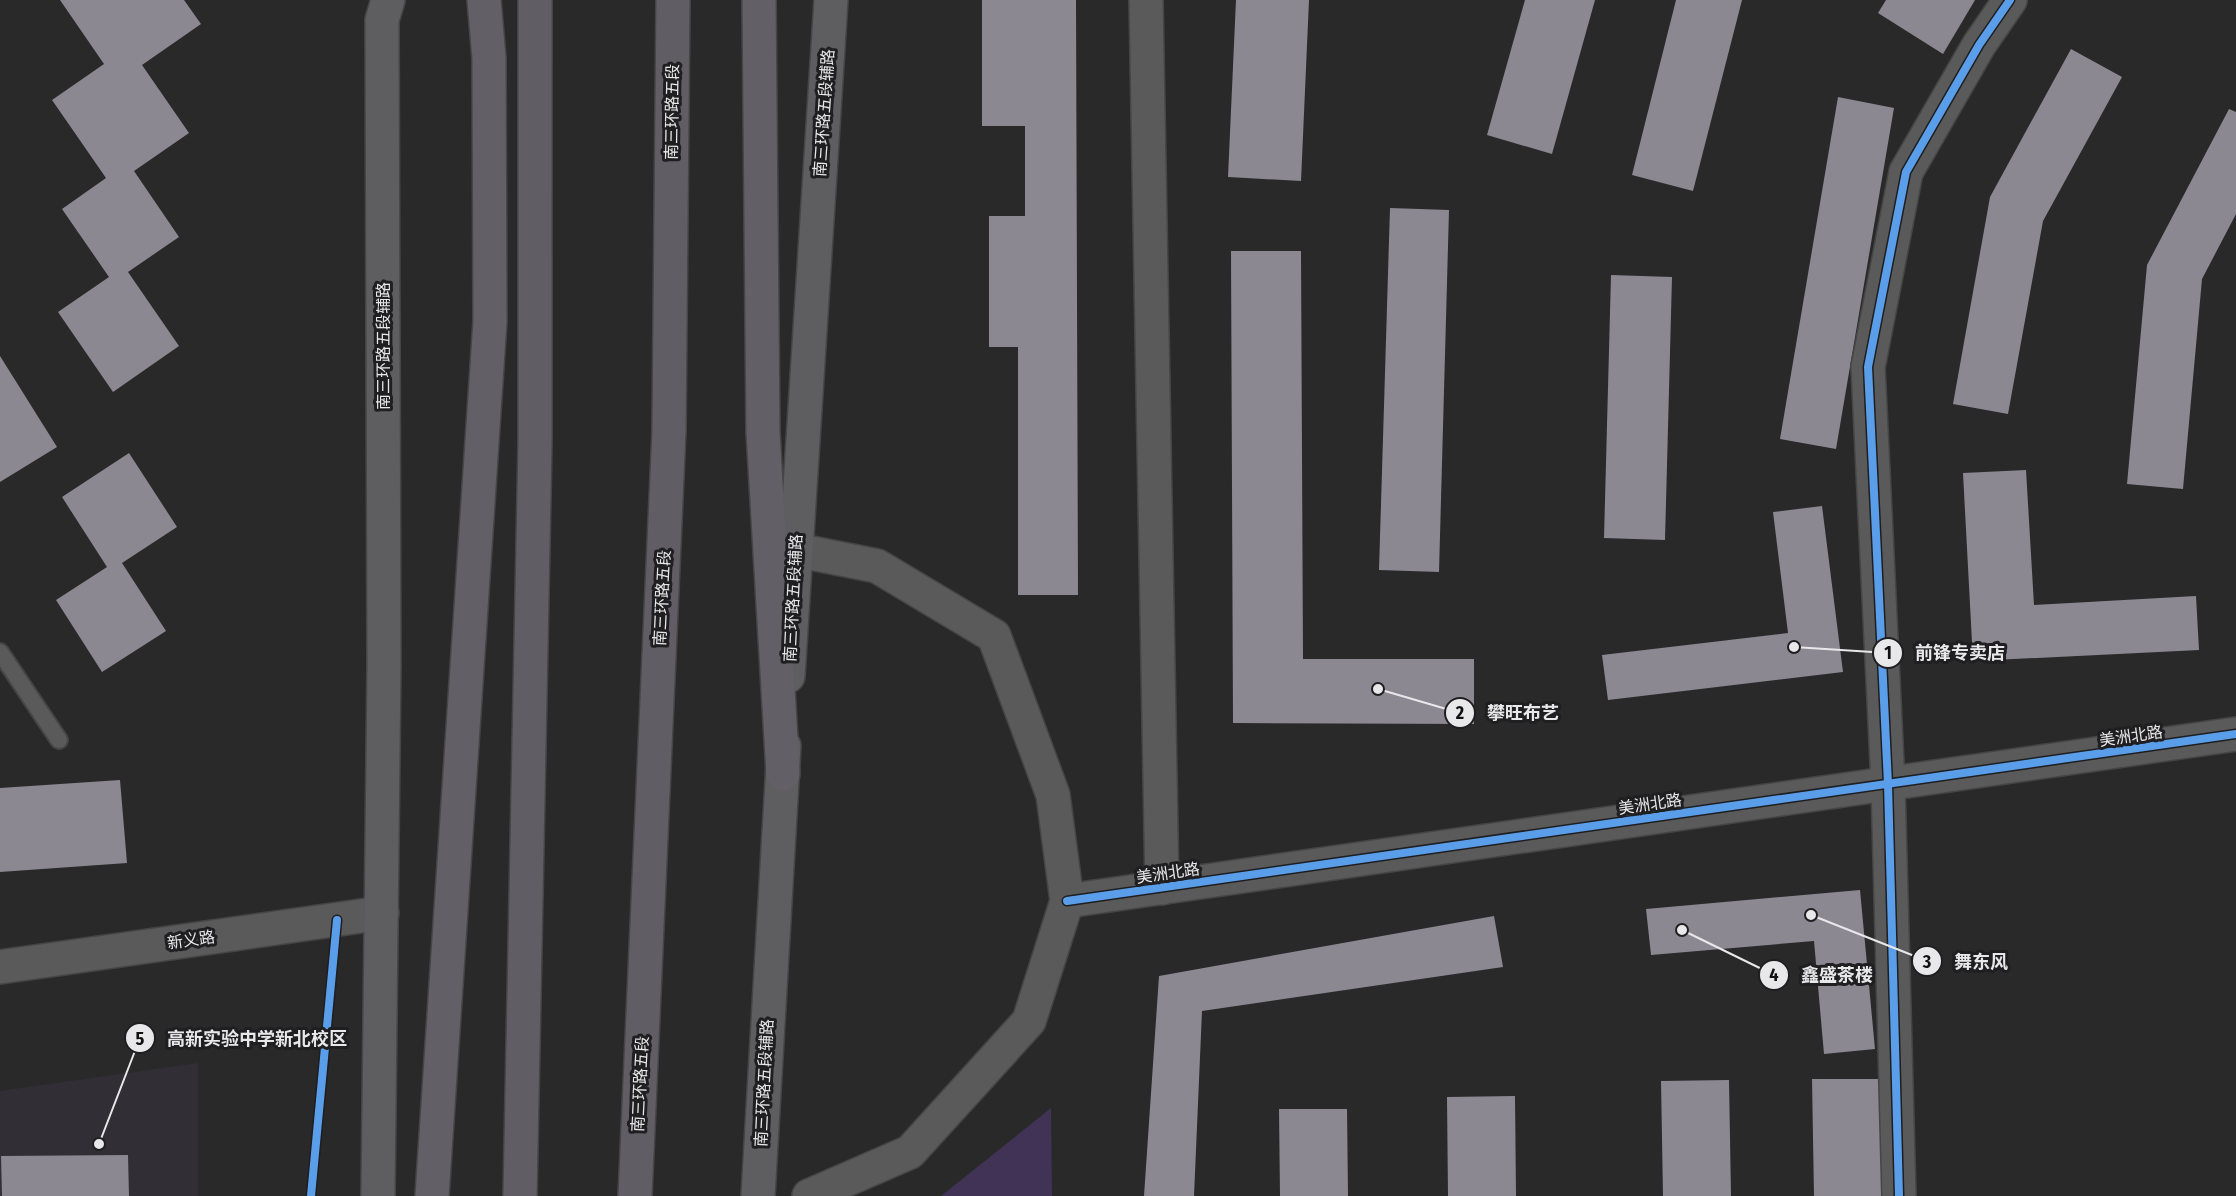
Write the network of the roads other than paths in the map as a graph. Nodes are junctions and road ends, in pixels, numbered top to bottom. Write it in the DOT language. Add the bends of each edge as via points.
graph roads {
  1 [pos="388,0"];
  2 [pos="484,0"];
  3 [pos="535,0"];
  4 [pos="673,0"];
  5 [pos="759,0"];
  6 [pos="831,0"];
  7 [pos="1146,0"];
  8 [pos="2010,0"];
  9 [pos="796,550"];
  10 [pos="0,652"];
  11 [pos="2236,734"];
  12 [pos="58,740"];
  13 [pos="783,774"];
  14 [pos="1888,784"];
  15 [pos="1162,888"];
  16 [pos="1067,901"];
  17 [pos="382,913"];
  18 [pos="0,967"];
  19 [pos="378,1196"];
  20 [pos="432,1196"];
  21 [pos="520,1196"];
  22 [pos="635,1196"];
  23 [pos="758,1196"];
  24 [pos="810,1196"];
  25 [pos="1899,1196"];
  1 -- 17 [label="main road, 南三环路五段辅路" via="382,20"];
  2 -- 20 [label="highway" via="489,58 490,321"];
  3 -- 21 [label="highway" via="535,444"];
  4 -- 22 [label="highway, 南三环路五段" via="669,431"];
  5 -- 13 [label="highway" via="763,432"];
  6 -- 9 [label="main road, 南三环路五段辅路"];
  7 -- 15 [label="street"];
  8 -- 14 [label="street" via="1979,45 1905,172 1868,367"];
  9 -- 13 [label="main road, 南三环路五段辅路"];
  9 -- 16 [label="street" via="877,566 994,636 1053,795"];
  10 -- 12 [label="lane"];
  11 -- 14 [label="street, 美洲北路"];
  13 -- 23 [label="main road, 南三环路五段辅路"];
  14 -- 15 [label="street, 美洲北路"];
  14 -- 25 [label="street"];
  15 -- 16 [label="street, 美洲北路"];
  16 -- 24 [label="street" via="1029,1022 910,1152"];
  17 -- 18 [label="street, 新义路"];
  17 -- 19 [label="main road, 南三环路五段辅路"];
}
